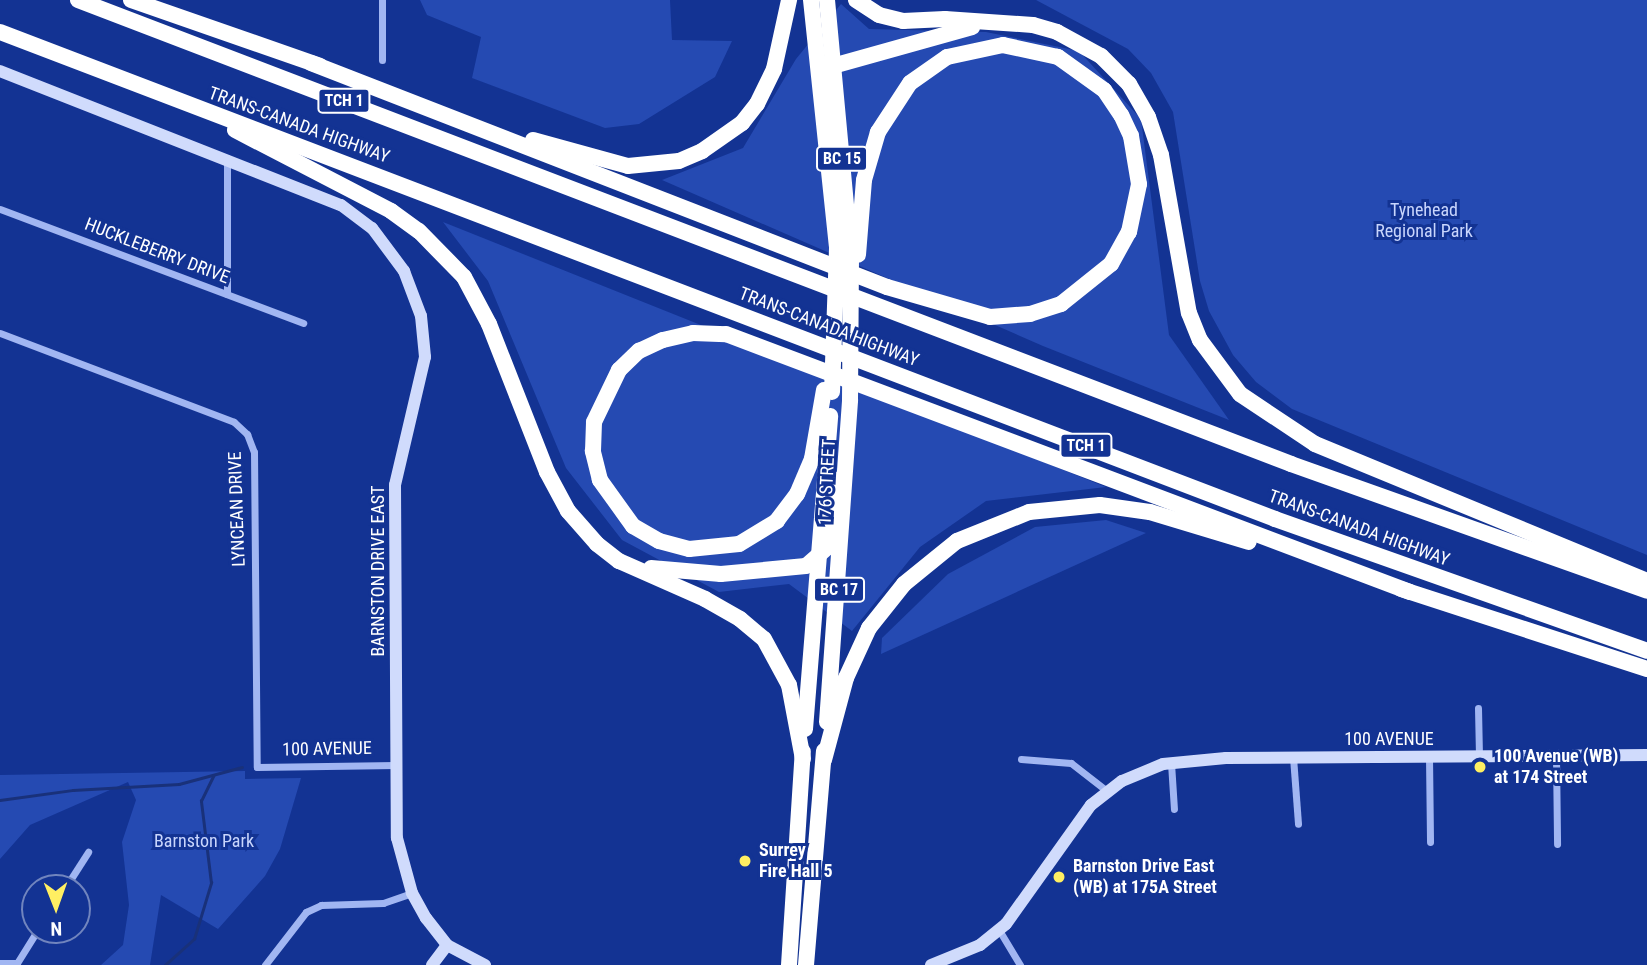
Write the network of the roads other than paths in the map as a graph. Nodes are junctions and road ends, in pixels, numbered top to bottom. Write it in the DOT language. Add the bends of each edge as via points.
graph roads {
  1 [pos="78,0"];
  2 [pos="131,0"];
  3 [pos="382,0"];
  4 [pos="789,0"];
  5 [pos="811,0"];
  6 [pos="827,0"];
  7 [pos="856,0"];
  8 [pos="1002,22"];
  9 [pos="0,32"];
  10 [pos="382,60"];
  11 [pos="311,63"];
  12 [pos="825,68"];
  13 [pos="0,71"];
  14 [pos="180,101"];
  15 [pos="226,158"];
  16 [pos="0,209"];
  17 [pos="849,251"];
  18 [pos="227,294"];
  19 [pos="303,323"];
  20 [pos="0,333"];
  21 [pos="828,391"];
  22 [pos="849,419"];
  23 [pos="818,558"];
  24 [pos="619,561"];
  25 [pos="1647,581"];
  26 [pos="1647,591"];
  27 [pos="1410,592"];
  28 [pos="1647,651"];
  29 [pos="1647,669"];
  30 [pos="1478,708"];
  31 [pos="1647,755"];
  32 [pos="1479,756"];
  33 [pos="1556,756"];
  34 [pos="1293,757"];
  35 [pos="1429,757"];
  36 [pos="803,759"];
  37 [pos="1021,759"];
  38 [pos="824,760"];
  39 [pos="1171,762"];
  40 [pos="396,765"];
  41 [pos="257,767"];
  42 [pos="1107,790"];
  43 [pos="1174,809"];
  44 [pos="1298,824"];
  45 [pos="1430,842"];
  46 [pos="1558,844"];
  47 [pos="88,852"];
  48 [pos="74,874"];
  49 [pos="412,893"];
  50 [pos="999,930"];
  51 [pos="29,944"];
  52 [pos="447,945"];
  53 [pos="0,963"];
  54 [pos="265,965"];
  55 [pos="432,965"];
  56 [pos="485,965"];
  57 [pos="789,965"];
  58 [pos="806,965"];
  59 [pos="931,965"];
  60 [pos="1020,965"];
  1 -- 26 [label="highway, TRANS-CANADA HIGHWAY / TCH 1" via="1291,464"];
  2 -- 11 [label="highway"];
  3 -- 10 [label="street"];
  4 -- 11 [label="highway" via="774,69 742,123 702,151 653,166 606,162 547,145"];
  5 -- 12 [label="highway, BC 15"];
  6 -- 12 [label="highway, BC 15"];
  7 -- 8 [label="highway" via="879,15 903,21"];
  8 -- 12 [label="highway" via="960,28"];
  8 -- 25 [label="highway" via="1032,25 1080,43 1118,71 1141,102 1161,155 1189,313 1207,351 1240,394 1315,444"];
  9 -- 14 [label="highway, TRANS-CANADA HIGHWAY / TCH 1"];
  11 -- 17 [label="highway" via="887,287 990,317 1030,314 1061,304 1111,264 1129,232 1139,184 1131,136 1104,90 1080,69 1049,54 1003,44 947,57 910,83 878,132"];
  12 -- 17 [label="highway, BC 15"];
  13 -- 15 [label="street, BARNSTON DRIVE EAST"];
  14 -- 24 [label="highway" via="391,211 443,254 464,277 489,324 539,452 568,511"];
  14 -- 28 [label="highway, TRANS-CANADA HIGHWAY / TCH 1" via="1275,519"];
  15 -- 18 [label="street"];
  15 -- 40 [label="street, BARNSTON DRIVE EAST" via="341,205 372,228 404,271 421,316 425,357 395,485"];
  16 -- 18 [label="street, HUCKLEBERRY DRIVE"];
  17 -- 21 [label="highway, BC 15, bridge"];
  17 -- 22 [label="highway, 176 STREET / BC 17, bridge" via="853,312"];
  18 -- 19 [label="street, HUCKLEBERRY DRIVE"];
  20 -- 41 [label="street, LYNCEAN DRIVE" via="234,422 247,435 254,452"];
  21 -- 23 [label="highway, 176 STREET / BC 17"];
  21 -- 27 [label="highway" via="812,458 797,494 777,521 738,544 689,550 659,541 633,526 600,480 594,422 619,370 639,351 663,340 693,333 726,334"];
  22 -- 23 [label="highway" via="829,546"];
  22 -- 38 [label="highway, 176 STREET / BC 17"];
  23 -- 24 [label="highway" via="799,567 721,574 663,572"];
  23 -- 36 [label="highway, 176 STREET / BC 17"];
  24 -- 36 [label="highway" via="717,606 764,639 789,685"];
  27 -- 29 [label="highway"];
  27 -- 38 [label="highway" via="1150,512 1100,505 1029,512 957,541 931,559 888,602 849,670"];
  30 -- 32 [label="street"];
  31 -- 33 [label="street, 100 AVENUE"];
  32 -- 33 [label="street, 100 AVENUE"];
  32 -- 35 [label="street, 100 AVENUE"];
  33 -- 46 [label="street"];
  34 -- 35 [label="street, 100 AVENUE"];
  34 -- 39 [label="street, 100 AVENUE"];
  34 -- 44 [label="street"];
  35 -- 45 [label="street"];
  36 -- 57 [label="highway, 176 STREET / BC 17"];
  37 -- 42 [label="street" via="1071,763"];
  38 -- 58 [label="highway, 176 STREET / BC 17"];
  39 -- 42 [label="street, 100 AVENUE"];
  39 -- 43 [label="street"];
  40 -- 41 [label="street, 100 AVENUE"];
  40 -- 49 [label="street, BARNSTON DRIVE EAST" via="397,838"];
  42 -- 50 [label="street" via="1062,841"];
  47 -- 48 [label="street"];
  49 -- 52 [label="street, BARNSTON DRIVE EAST"];
  49 -- 54 [label="street" via="383,903 321,905 306,912"];
  50 -- 59 [label="street" via="980,945"];
  50 -- 60 [label="street"];
  51 -- 53 [label="street" via="17,963"];
  52 -- 55 [label="street"];
  52 -- 56 [label="street, BARNSTON DRIVE EAST"];
}
